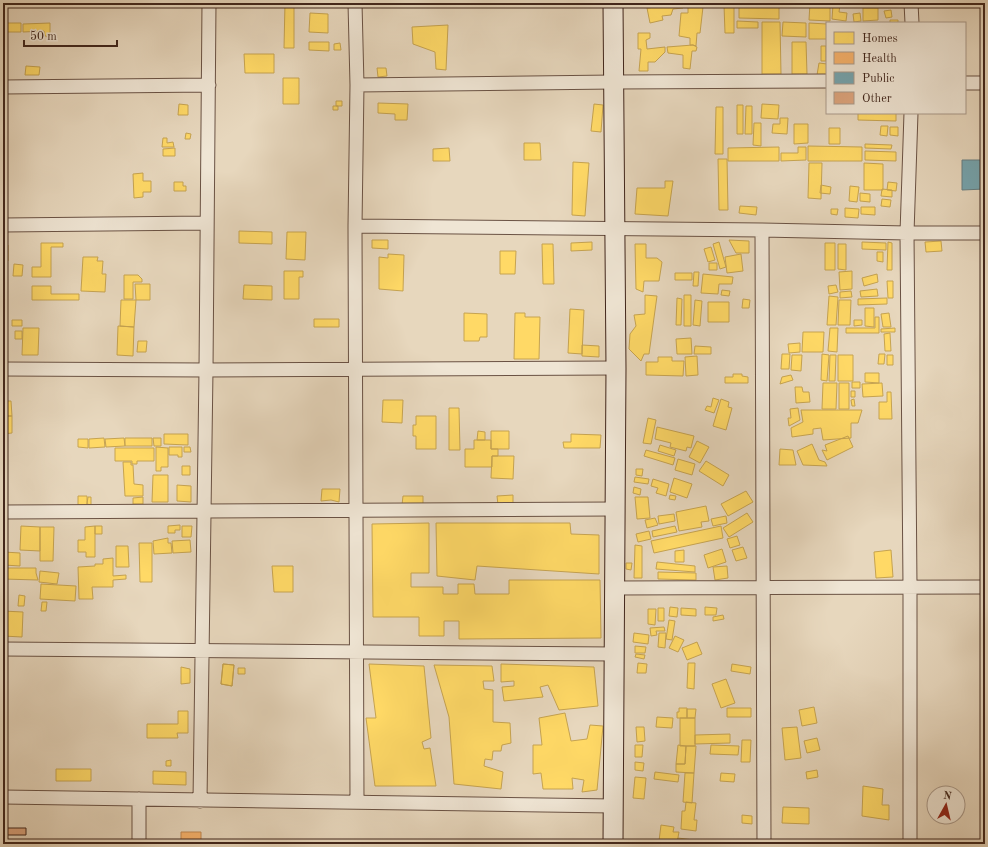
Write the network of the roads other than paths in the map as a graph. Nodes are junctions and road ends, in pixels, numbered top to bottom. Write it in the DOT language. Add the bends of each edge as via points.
graph roads {
  1 [pos="209,3"];
  2 [pos="355,3"];
  3 [pos="613,3"];
  4 [pos="911,3"];
  5 [pos="912,22"];
  6 [pos="614,82"];
  7 [pos="826,82"];
  8 [pos="966,83"];
  9 [pos="985,83"];
  10 [pos="209,85"];
  11 [pos="357,85"];
  12 [pos="3,87"];
  13 [pos="911,114"];
  14 [pos="207,223"];
  15 [pos="3,225"];
  16 [pos="355,226"];
  17 [pos="615,230"];
  18 [pos="762,230"];
  19 [pos="985,233"];
  20 [pos="907,234"];
  21 [pos="616,368"];
  22 [pos="3,369"];
  23 [pos="206,370"];
  24 [pos="356,370"];
  25 [pos="615,509"];
  26 [pos="204,510"];
  27 [pos="356,510"];
  28 [pos="3,512"];
  29 [pos="910,587"];
  30 [pos="985,587"];
  31 [pos="614,588"];
  32 [pos="762,588"];
  33 [pos="3,649"];
  34 [pos="202,650"];
  35 [pos="356,651"];
  36 [pos="615,654"];
  37 [pos="3,797"];
  38 [pos="139,800"];
  39 [pos="200,801"];
  40 [pos="357,802"];
  41 [pos="613,806"];
  42 [pos="139,844"];
  43 [pos="613,844"];
  44 [pos="764,844"];
  45 [pos="910,844"];
  1 -- 10 [label="street"];
  2 -- 11 [label="street"];
  3 -- 6 [label="street"];
  4 -- 5 [label="street"];
  6 -- 7 [label="street"];
  6 -- 11 [label="street"];
  6 -- 17 [label="street"];
  8 -- 9 [label="street"];
  10 -- 12 [label="street"];
  10 -- 14 [label="street"];
  11 -- 16 [label="street"];
  13 -- 20 [label="street"];
  14 -- 15 [label="street"];
  14 -- 23 [label="street"];
  16 -- 17 [label="street"];
  16 -- 24 [label="street"];
  17 -- 18 [label="street"];
  17 -- 21 [label="street"];
  18 -- 20 [label="street"];
  18 -- 32 [label="street"];
  19 -- 20 [label="street"];
  20 -- 29 [label="street"];
  21 -- 24 [label="street"];
  21 -- 25 [label="street"];
  22 -- 23 [label="street"];
  23 -- 24 [label="street"];
  23 -- 26 [label="street"];
  24 -- 27 [label="street"];
  25 -- 27 [label="street"];
  25 -- 31 [label="street"];
  26 -- 27 [label="street"];
  26 -- 28 [label="street"];
  26 -- 34 [label="street"];
  27 -- 35 [label="street"];
  29 -- 30 [label="street"];
  29 -- 32 [label="street"];
  29 -- 45 [label="street"];
  31 -- 32 [label="street"];
  31 -- 36 [label="street"];
  32 -- 44 [label="street"];
  33 -- 34 [label="street"];
  34 -- 35 [label="street"];
  34 -- 39 [label="street"];
  35 -- 36 [label="street"];
  35 -- 40 [label="street"];
  36 -- 41 [label="street"];
  37 -- 38 [label="street"];
  38 -- 39 [label="street"];
  38 -- 42 [label="street"];
  39 -- 40 [label="street"];
  40 -- 41 [label="street"];
  41 -- 43 [label="street"];
}
